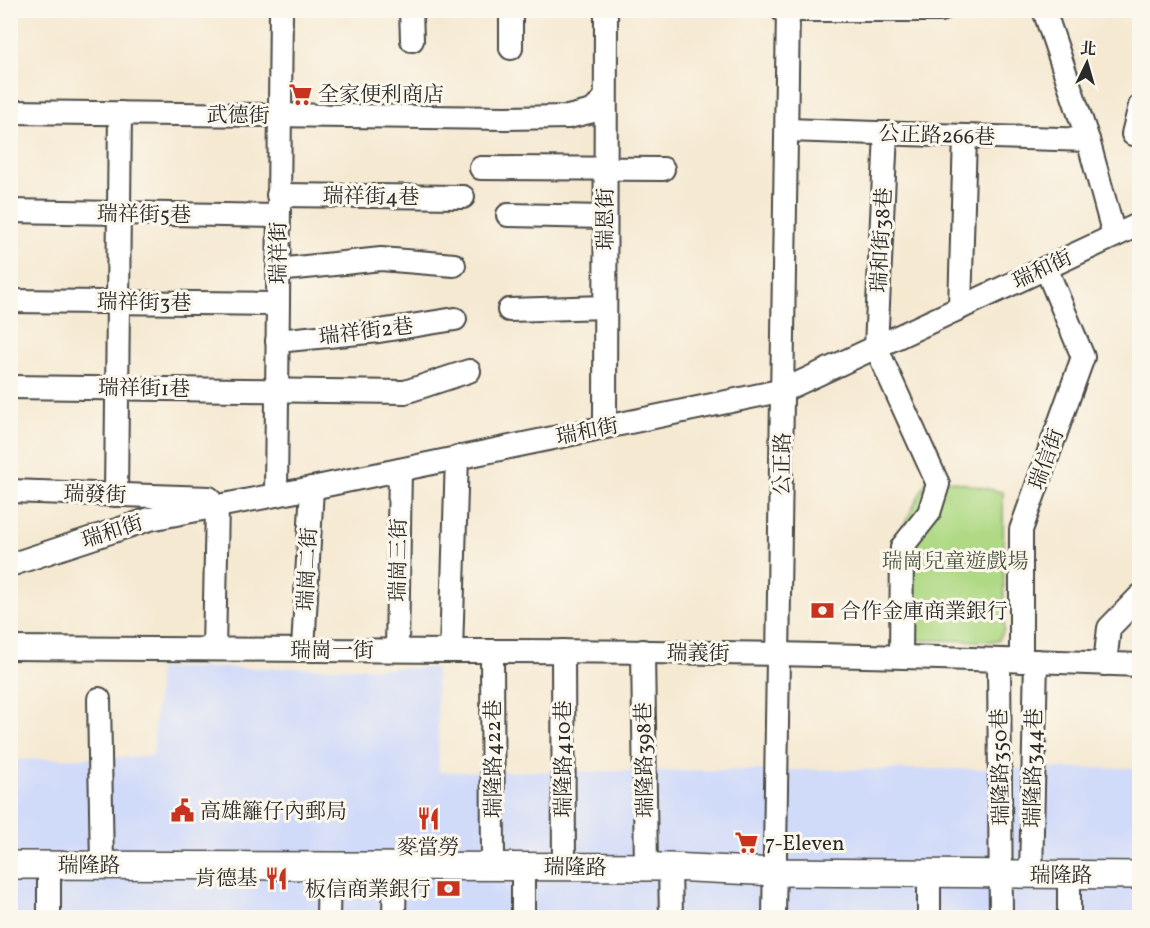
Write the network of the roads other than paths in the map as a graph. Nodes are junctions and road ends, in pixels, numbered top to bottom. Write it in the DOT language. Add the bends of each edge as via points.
graph roads {
  1 [pos="281,10"];
  2 [pos="411,10"];
  3 [pos="511,10"];
  4 [pos="606,10"];
  5 [pos="782,10"];
  6 [pos="788,10"];
  7 [pos="940,10"];
  8 [pos="1044,10"];
  9 [pos="880,11"];
  10 [pos="412,40"];
  11 [pos="511,48"];
  12 [pos="604,99"];
  13 [pos="1140,106"];
  14 [pos="10,112"];
  15 [pos="120,113"];
  16 [pos="279,116"];
  17 [pos="787,130"];
  18 [pos="886,133"];
  19 [pos="1133,134"];
  20 [pos="965,136"];
  21 [pos="1088,140"];
  22 [pos="481,168"];
  23 [pos="604,169"];
  24 [pos="663,169"];
  25 [pos="463,197"];
  26 [pos="278,206"];
  27 [pos="10,211"];
  28 [pos="118,213"];
  29 [pos="508,215"];
  30 [pos="605,217"];
  31 [pos="1140,224"];
  32 [pos="1114,235"];
  33 [pos="454,265"];
  34 [pos="1046,268"];
  35 [pos="278,270"];
  36 [pos="10,301"];
  37 [pos="118,302"];
  38 [pos="278,304"];
  39 [pos="605,307"];
  40 [pos="960,308"];
  41 [pos="509,310"];
  42 [pos="456,318"];
  43 [pos="277,341"];
  44 [pos="876,347"];
  45 [pos="469,371"];
  46 [pos="10,387"];
  47 [pos="117,388"];
  48 [pos="277,389"];
  49 [pos="784,390"];
  50 [pos="605,427"];
  51 [pos="458,457"];
  52 [pos="400,470"];
  53 [pos="312,488"];
  54 [pos="10,491"];
  55 [pos="116,495"];
  56 [pos="276,495"];
  57 [pos="252,500"];
  58 [pos="217,506"];
  59 [pos="10,565"];
  60 [pos="1140,596"];
  61 [pos="10,648"];
  62 [pos="213,649"];
  63 [pos="303,650"];
  64 [pos="397,650"];
  65 [pos="451,651"];
  66 [pos="492,651"];
  67 [pos="563,651"];
  68 [pos="643,651"];
  69 [pos="779,654"];
  70 [pos="901,656"];
  71 [pos="1019,661"];
  72 [pos="1105,664"];
  73 [pos="1140,665"];
  74 [pos="99,699"];
  75 [pos="10,865"];
  76 [pos="49,865"];
  77 [pos="102,865"];
  78 [pos="328,865"];
  79 [pos="395,866"];
  80 [pos="523,866"];
  81 [pos="493,867"];
  82 [pos="564,867"];
  83 [pos="658,868"];
  84 [pos="775,872"];
  85 [pos="929,874"];
  86 [pos="1001,874"];
  87 [pos="1031,874"];
  88 [pos="1069,875"];
  89 [pos="1140,875"];
  90 [pos="49,918"];
  91 [pos="328,918"];
  92 [pos="394,918"];
  93 [pos="523,918"];
  94 [pos="671,918"];
  95 [pos="774,918"];
  96 [pos="928,918"];
  97 [pos="1000,918"];
  98 [pos="1069,918"];
  1 -- 16 [label="street, 瑞祥街"];
  2 -- 10 [label="street"];
  3 -- 11 [label="street"];
  4 -- 12 [label="street, 瑞恩街"];
  5 -- 6 [label="street"];
  6 -- 9 [label="street"];
  6 -- 17 [label="street, 公正路"];
  7 -- 9 [label="street"];
  8 -- 21 [label="street"];
  12 -- 16 [label="street, 武德街" via="593,111 568,117"];
  12 -- 23 [label="street, 瑞恩街"];
  13 -- 19 [label="street"];
  14 -- 15 [label="street, 武德街"];
  15 -- 16 [label="street, 武德街"];
  15 -- 28 [label="street"];
  16 -- 26 [label="street, 瑞祥街"];
  17 -- 18 [label="street, 公正路266巷"];
  17 -- 49 [label="street, 公正路"];
  18 -- 20 [label="street, 公正路266巷"];
  18 -- 44 [label="street, 瑞和街38巷"];
  20 -- 21 [label="street, 公正路266巷"];
  20 -- 40 [label="street"];
  21 -- 32 [label="street"];
  22 -- 23 [label="street"];
  23 -- 24 [label="street"];
  23 -- 30 [label="street, 瑞恩街"];
  25 -- 26 [label="street, 瑞祥街4巷"];
  26 -- 28 [label="street, 瑞祥街5巷"];
  26 -- 35 [label="street, 瑞祥街"];
  27 -- 28 [label="street, 瑞祥街5巷"];
  28 -- 37 [label="street"];
  29 -- 30 [label="street"];
  30 -- 39 [label="street, 瑞恩街"];
  31 -- 32 [label="street, 瑞和街"];
  32 -- 34 [label="street, 瑞和街"];
  33 -- 35 [label="street" via="381,259"];
  34 -- 40 [label="street, 瑞和街"];
  34 -- 71 [label="street, 瑞信街" via="1083,357 1021,530"];
  35 -- 38 [label="street, 瑞祥街"];
  36 -- 37 [label="street, 瑞祥街3巷"];
  37 -- 38 [label="street, 瑞祥街3巷"];
  37 -- 47 [label="street"];
  38 -- 43 [label="street, 瑞祥街"];
  39 -- 41 [label="street"];
  39 -- 50 [label="street, 瑞恩街"];
  40 -- 44 [label="street, 瑞和街"];
  42 -- 43 [label="street, 瑞祥街2巷" via="379,331"];
  43 -- 48 [label="street, 瑞祥街"];
  44 -- 49 [label="street, 瑞和街"];
  44 -- 70 [label="street" via="938,484 929,513 902,547"];
  45 -- 48 [label="street, 瑞祥街1巷" via="405,392"];
  46 -- 47 [label="street, 瑞祥街1巷"];
  47 -- 48 [label="street, 瑞祥街1巷"];
  47 -- 55 [label="street"];
  48 -- 56 [label="street, 瑞祥街"];
  49 -- 50 [label="street, 瑞和街"];
  49 -- 69 [label="street, 公正路"];
  50 -- 51 [label="street, 瑞和街"];
  51 -- 52 [label="street, 瑞和街"];
  51 -- 65 [label="street"];
  52 -- 53 [label="street, 瑞和街"];
  52 -- 64 [label="street, 瑞崗三街"];
  53 -- 56 [label="street, 瑞和街"];
  53 -- 63 [label="street, 瑞崗二街"];
  54 -- 55 [label="street, 瑞發街"];
  55 -- 57 [label="street, 瑞發街"];
  56 -- 57 [label="street, 瑞和街"];
  57 -- 58 [label="street, 瑞和街"];
  58 -- 59 [label="street, 瑞和街" via="150,519"];
  58 -- 62 [label="street"];
  60 -- 72 [label="street" via="1109,628"];
  61 -- 62 [label="street, 瑞崗一街"];
  62 -- 63 [label="street, 瑞崗一街"];
  63 -- 64 [label="street, 瑞崗一街"];
  64 -- 65 [label="street, 瑞崗一街"];
  65 -- 66 [label="street, 瑞義街"];
  66 -- 67 [label="street, 瑞義街"];
  66 -- 81 [label="street, 瑞隆路422巷"];
  67 -- 68 [label="street, 瑞義街"];
  67 -- 82 [label="street, 瑞隆路410巷"];
  68 -- 69 [label="street, 瑞義街"];
  68 -- 83 [label="street, 瑞隆路398巷"];
  69 -- 70 [label="street, 瑞義街"];
  69 -- 84 [label="street, 公正路"];
  70 -- 71 [label="street, 瑞義街"];
  71 -- 72 [label="street, 瑞義街"];
  71 -- 86 [label="street, 瑞隆路350巷"];
  71 -- 87 [label="street, 瑞隆路344巷"];
  72 -- 73 [label="street, 瑞義街"];
  74 -- 77 [label="street"];
  75 -- 76 [label="street, 瑞隆路"];
  76 -- 77 [label="street, 瑞隆路"];
  76 -- 90 [label="street"];
  77 -- 78 [label="street, 瑞隆路"];
  78 -- 79 [label="street, 瑞隆路"];
  78 -- 91 [label="street"];
  79 -- 81 [label="street, 瑞隆路"];
  79 -- 92 [label="street"];
  80 -- 81 [label="street, 瑞隆路"];
  80 -- 82 [label="street, 瑞隆路"];
  80 -- 93 [label="street"];
  82 -- 83 [label="street, 瑞隆路"];
  83 -- 84 [label="street, 瑞隆路"];
  83 -- 94 [label="street, 瑞隆路398巷"];
  84 -- 85 [label="street, 瑞隆路"];
  84 -- 95 [label="street, 公正路"];
  85 -- 86 [label="street, 瑞隆路"];
  85 -- 96 [label="street"];
  86 -- 87 [label="street, 瑞隆路"];
  86 -- 97 [label="street, 瑞隆路350巷"];
  87 -- 88 [label="street, 瑞隆路"];
  88 -- 89 [label="street, 瑞隆路"];
  88 -- 98 [label="street"];
}
